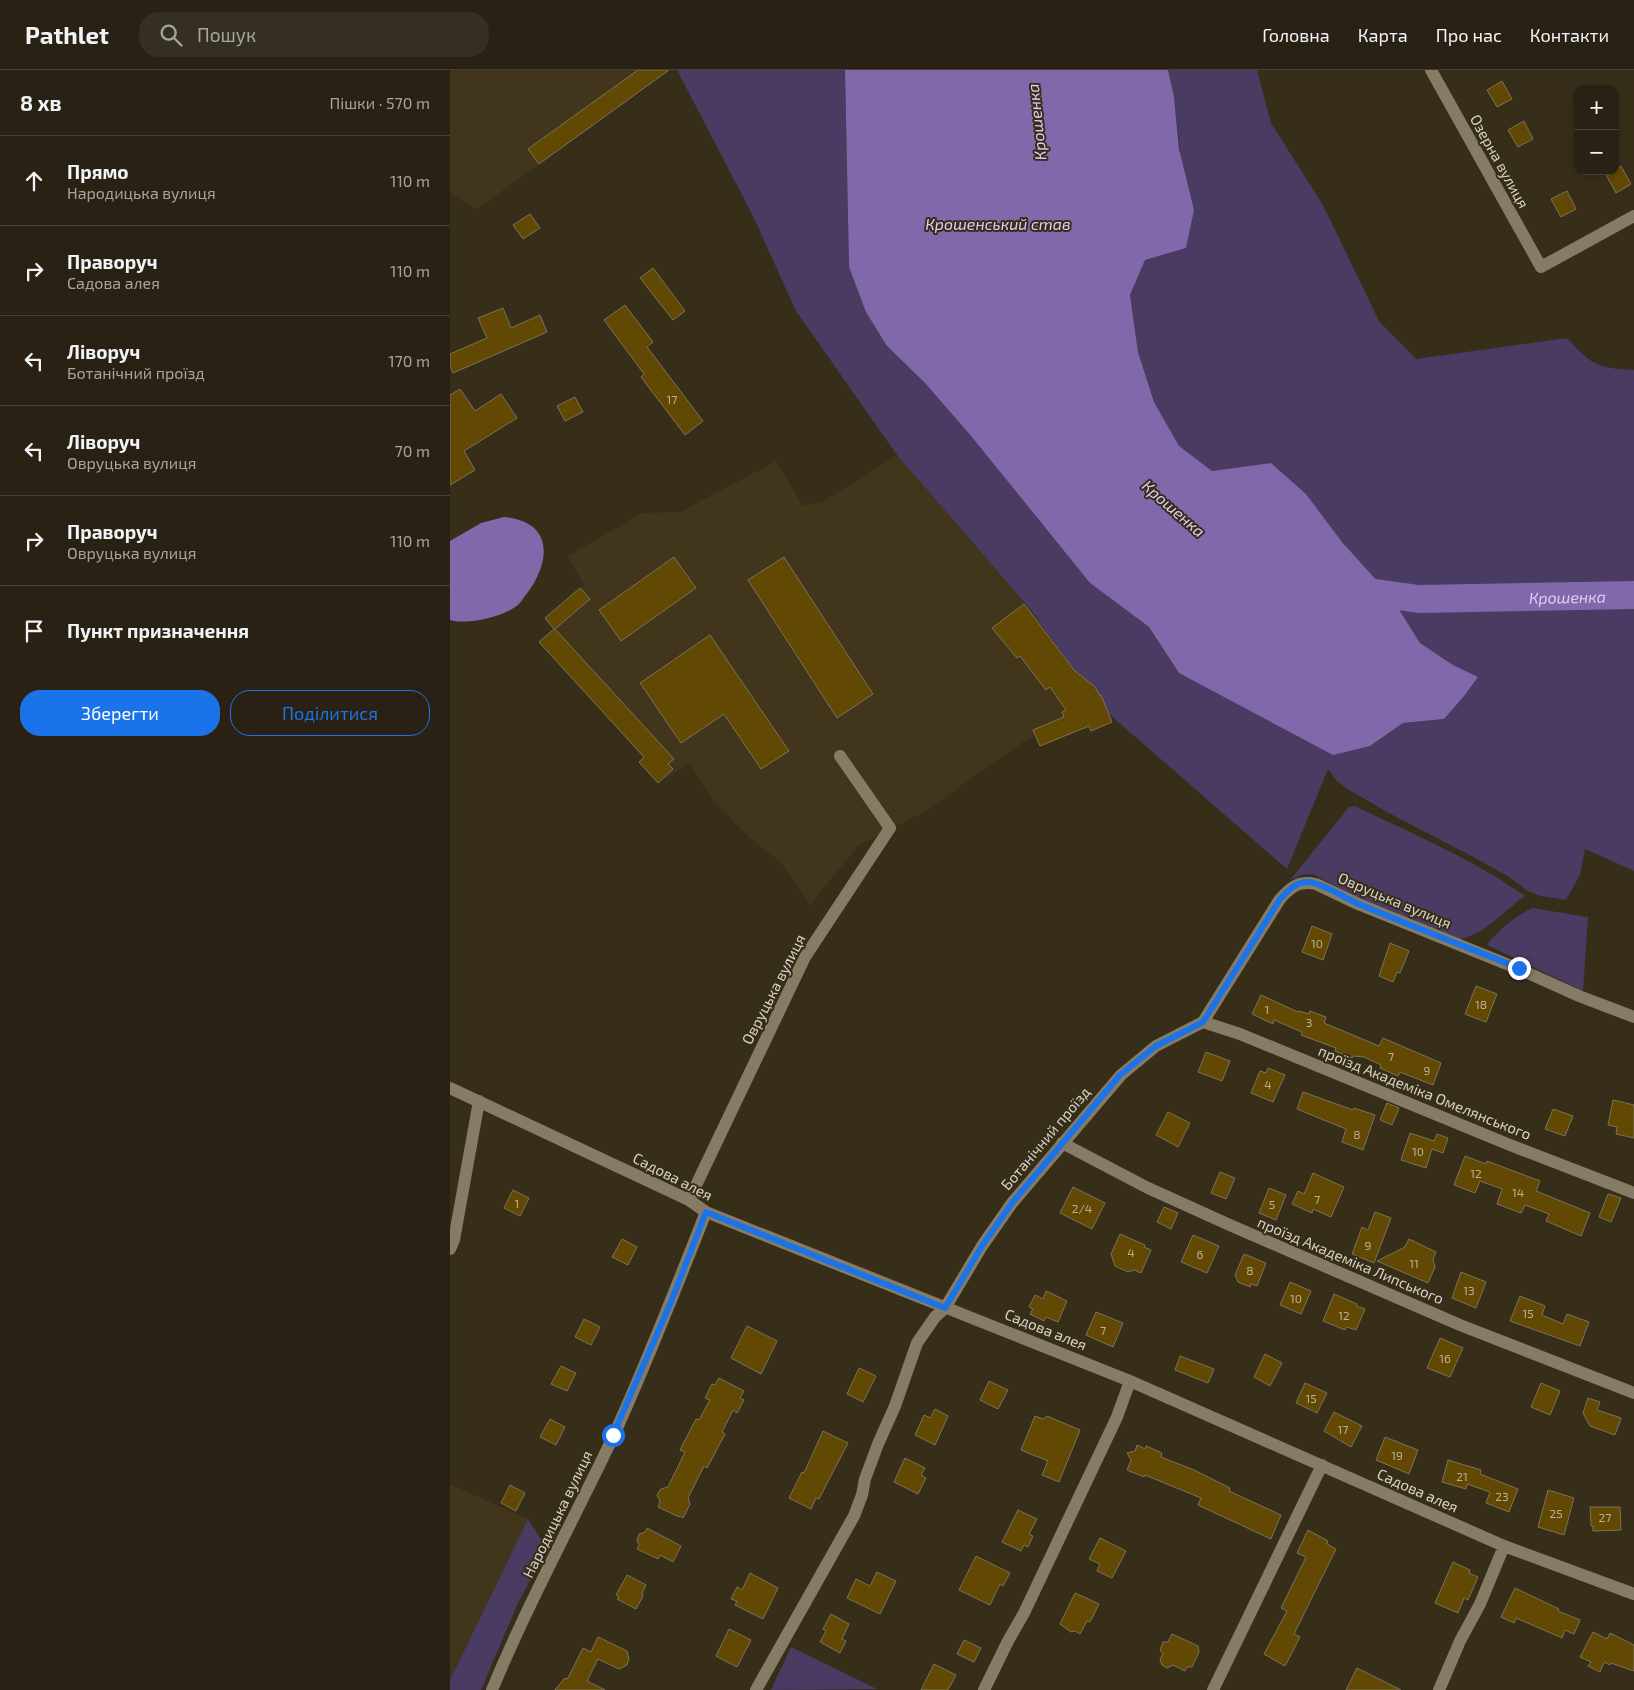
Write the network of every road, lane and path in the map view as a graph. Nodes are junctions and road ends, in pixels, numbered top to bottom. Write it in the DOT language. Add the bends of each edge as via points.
graph roads {
  1 [pos="1431,70"];
  2 [pos="1634,216"];
  3 [pos="840,756"];
  4 [pos="1634,1017"];
  5 [pos="1203,1022"];
  6 [pos="450,1088"];
  7 [pos="479,1101"];
  8 [pos="1062,1143"];
  9 [pos="1634,1193"];
  10 [pos="689,1200"];
  11 [pos="706,1212"];
  12 [pos="450,1249"];
  13 [pos="945,1308"];
  14 [pos="1130,1381"];
  15 [pos="1634,1393"];
  16 [pos="1322,1465"];
  17 [pos="1504,1546"];
  18 [pos="1634,1594"];
  19 [pos="492,1690"];
  20 [pos="756,1690"];
  21 [pos="984,1690"];
  22 [pos="1213,1690"];
  23 [pos="1439,1690"];
  1 -- 2 [label="street, Озерна вулиця" via="1541,267"];
  3 -- 10 [label="street, Овруцька вулиця" via="890,828 805,957"];
  4 -- 5 [label="street, Овруцька вулиця" via="1308,882 1296,884 1280,899"];
  5 -- 8 [label="street, Ботанічний проїзд" via="1156,1046 1137,1060 1120,1075"];
  5 -- 9 [label="street, проїзд Академіка Омелянського"];
  6 -- 7 [label="street, Садова алея"];
  7 -- 10 [label="street, Садова алея"];
  7 -- 12 [label="street"];
  8 -- 13 [label="street, Ботанічний проїзд" via="1002,1217"];
  8 -- 15 [label="street, проїзд Академіка Липського" via="1148,1188 1232,1226 1460,1325"];
  10 -- 11 [label="street, Садова алея"];
  11 -- 13 [label="street, Садова алея"];
  11 -- 19 [label="street, Народицька вулиця" via="613,1435"];
  13 -- 14 [label="street, Садова алея"];
  13 -- 20 [label="street, Ботанічний проїзд" via="917,1344 854,1516"];
  14 -- 16 [label="street, Садова алея"];
  14 -- 21 [label="street" via="1117,1418"];
  16 -- 17 [label="street, Садова алея"];
  16 -- 22 [label="street"];
  17 -- 18 [label="street, Садова алея"];
  17 -- 23 [label="street"];
}
